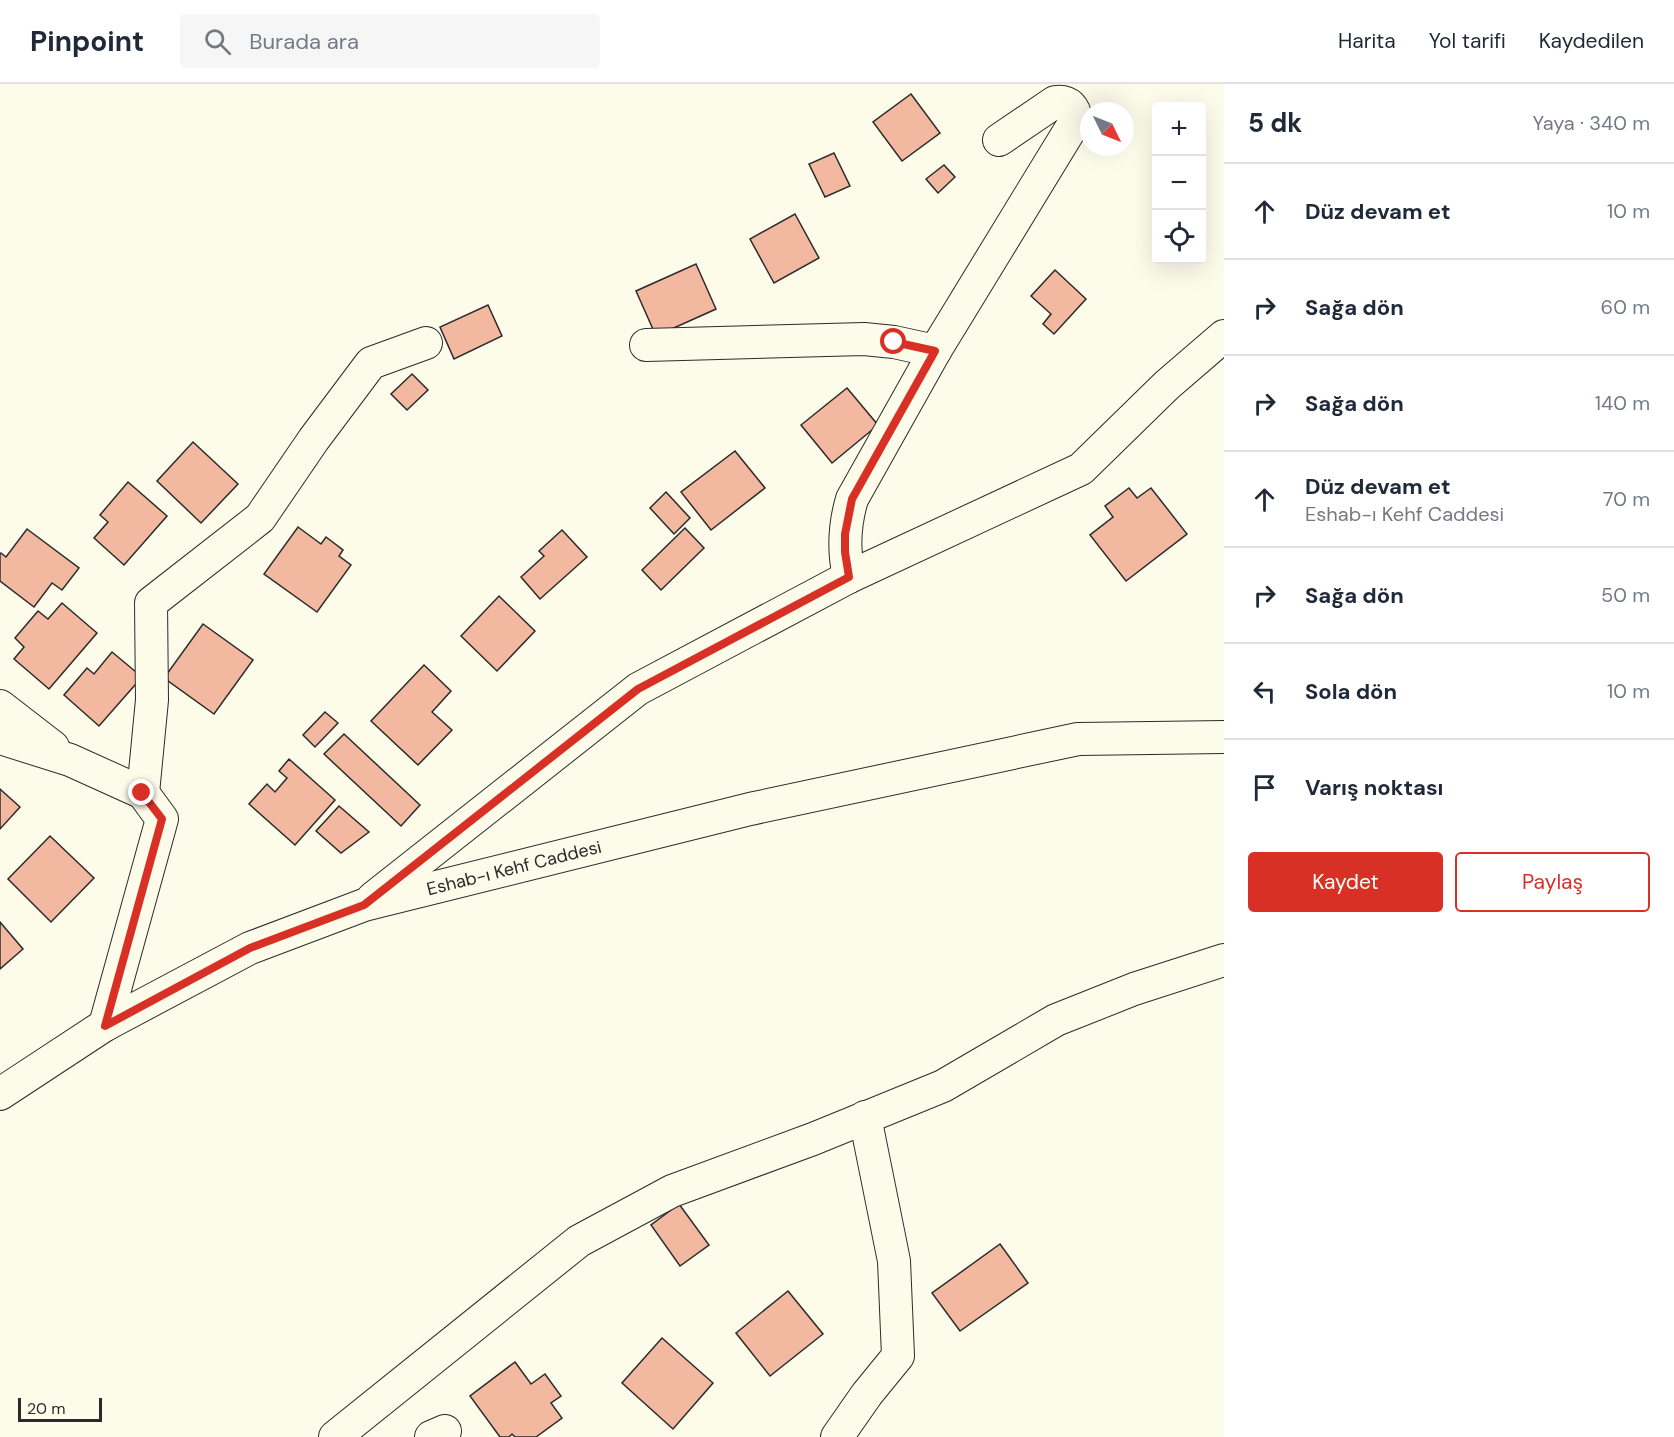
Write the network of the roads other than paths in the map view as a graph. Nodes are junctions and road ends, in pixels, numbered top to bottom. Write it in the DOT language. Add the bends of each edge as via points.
graph roads {
  1 [pos="999,140"];
  2 [pos="1224,336"];
  3 [pos="426,343"];
  4 [pos="646,345"];
  5 [pos="935,351"];
  6 [pos="849,577"];
  7 [pos="0,706"];
  8 [pos="1224,737"];
  9 [pos="0,738"];
  10 [pos="70,760"];
  11 [pos="142,793"];
  12 [pos="364,905"];
  13 [pos="1224,960"];
  14 [pos="105,1026"];
  15 [pos="0,1094"];
  16 [pos="865,1117"];
  17 [pos="335,1437"];
  18 [pos="837,1437"];
  1 -- 5 [label="street" via="1055,102 1066,102 1076,112 1076,120"];
  2 -- 6 [label="street" via="1081,469"];
  3 -- 11 [label="street" via="371,363 260,518 151,603 152,700"];
  4 -- 5 [label="street" via="864,339"];
  5 -- 6 [label="street" via="852,499 845,534"];
  6 -- 12 [label="street" via="638,689"];
  7 -- 10 [label="street"];
  8 -- 12 [label="street, Eshab-ı Kehf Caddesi" via="1078,739 750,809"];
  9 -- 10 [label="street"];
  10 -- 11 [label="street"];
  11 -- 14 [label="street" via="162,819"];
  12 -- 14 [label="street, Eshab-ı Kehf Caddesi" via="250,948"];
  13 -- 16 [label="street" via="1056,1020 943,1086"];
  14 -- 15 [label="street, Eshab-ı Kehf Caddesi"];
  16 -- 17 [label="street" via="672,1191 579,1241"];
  16 -- 18 [label="street" via="894,1261 898,1356"];
}
